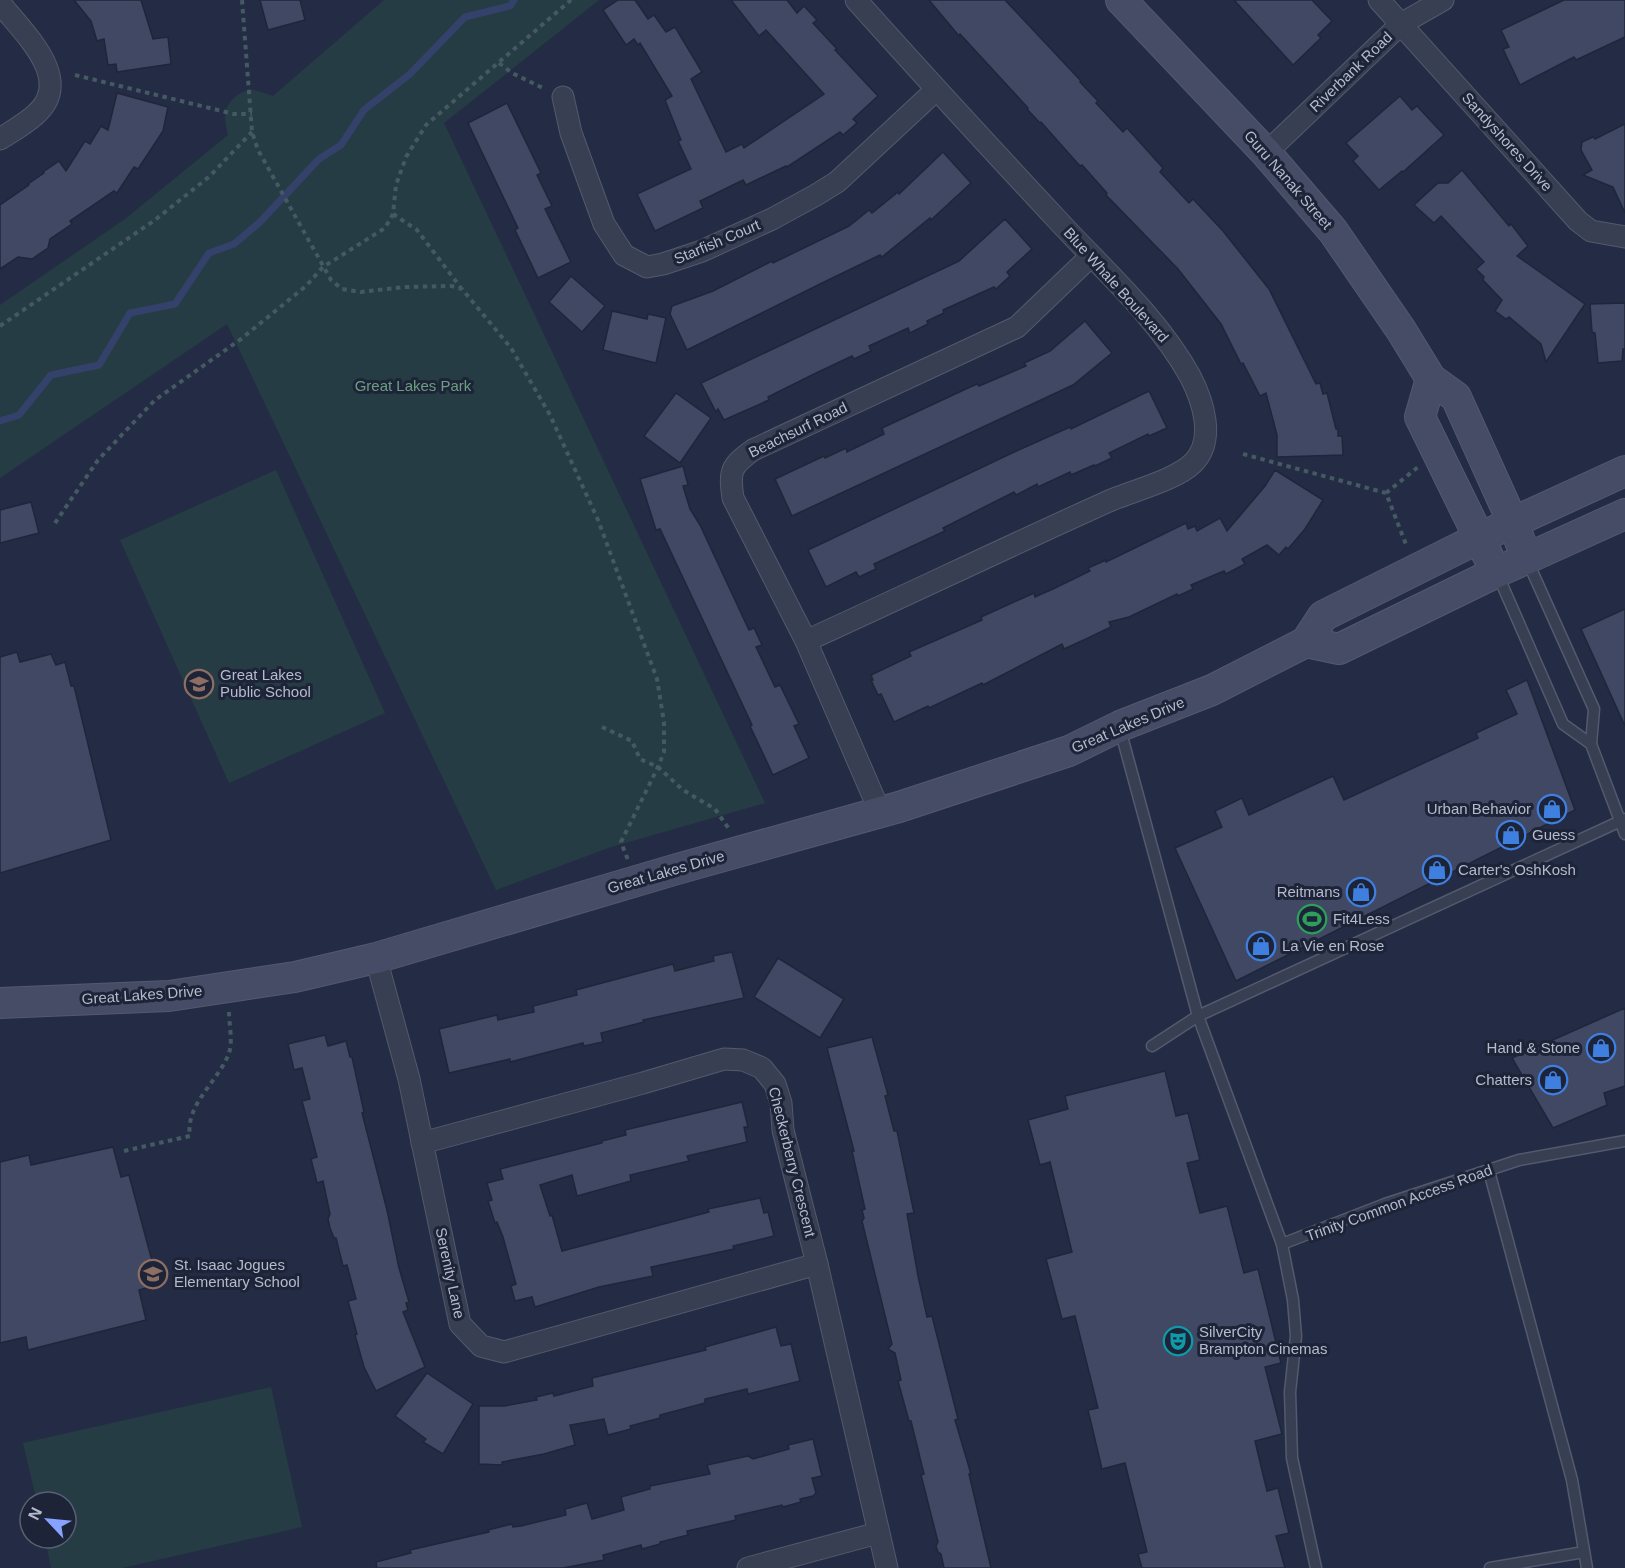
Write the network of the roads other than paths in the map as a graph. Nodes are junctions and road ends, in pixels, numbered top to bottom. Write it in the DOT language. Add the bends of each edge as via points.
graph roads {
  1 [pos="856,0"];
  2 [pos="1121,0"];
  3 [pos="1379,0"];
  4 [pos="1443,0"];
  5 [pos="0,3"];
  6 [pos="1401,24"];
  7 [pos="936,90"];
  8 [pos="563,97"];
  9 [pos="0,139"];
  10 [pos="1266,153"];
  11 [pos="1625,237"];
  12 [pos="1091,256"];
  13 [pos="1431,378"];
  14 [pos="1625,471"];
  15 [pos="1625,514"];
  16 [pos="1513,523"];
  17 [pos="1479,538"];
  18 [pos="1527,559"];
  19 [pos="1497,572"];
  20 [pos="806,641"];
  21 [pos="1306,642"];
  22 [pos="1120,726"];
  23 [pos="1591,744"];
  24 [pos="880,812"];
  25 [pos="1622,820"];
  26 [pos="1625,834"];
  27 [pos="376,958"];
  28 [pos="0,1003"];
  29 [pos="1198,1016"];
  30 [pos="1152,1046"];
  31 [pos="1625,1142"];
  32 [pos="422,1143"];
  33 [pos="1489,1171"];
  34 [pos="1282,1244"];
  35 [pos="817,1264"];
  36 [pos="879,1533"];
  37 [pos="1584,1552"];
  38 [pos="748,1568"];
  39 [pos="887,1568"];
  40 [pos="1316,1568"];
  41 [pos="1490,1568"];
  42 [pos="1587,1568"];
  1 -- 7 [label="street, Blue Whale Boulevard"];
  2 -- 10 [label="street, Guru Nanak Street"];
  3 -- 6 [label="street, Sandyshores Drive"];
  4 -- 6 [label="street, Riverbank Road"];
  5 -- 9 [label="street" via="43,58 50,74 47,99 35,116"];
  6 -- 10 [label="street, Riverbank Road"];
  6 -- 11 [label="street, Sandyshores Drive" via="1578,221 1590,231"];
  7 -- 8 [label="street, Starfish Court" via="837,182 816,195 702,251 647,267 624,255 604,224 571,133"];
  7 -- 12 [label="street, Blue Whale Boulevard"];
  10 -- 13 [label="street, Guru Nanak Street" via="1333,231"];
  12 -- 20 [label="street, Beachsurf Road" via="1017,327 739,460 730,477 733,498"];
  12 -- 20 [label="street, Blue Whale Boulevard" via="1133,300 1191,377 1206,417 1206,431 1194,462 1169,477"];
  13 -- 16 [label="street, Guru Nanak Street" via="1456,397"];
  13 -- 17 [label="street" via="1420,417"];
  14 -- 16 [label="street, Great Lakes Drive"];
  15 -- 18 [label="street"];
  16 -- 17 [label="street, Great Lakes Drive"];
  16 -- 18 [label="street, Guru Nanak Street"];
  17 -- 19 [label="street"];
  17 -- 21 [label="street, Great Lakes Drive" via="1323,616"];
  18 -- 19 [label="street"];
  18 -- 23 [label="lane" via="1594,709"];
  19 -- 21 [label="street" via="1339,649"];
  19 -- 23 [label="lane" via="1563,724"];
  20 -- 24 [label="street, Beachsurf Road"];
  21 -- 22 [label="street, Great Lakes Drive" via="1212,690"];
  22 -- 24 [label="street, Great Lakes Drive" via="1069,751"];
  22 -- 29 [label="lane"];
  23 -- 25 [label="lane"];
  24 -- 27 [label="street, Great Lakes Drive"];
  25 -- 26 [label="lane"];
  25 -- 29 [label="lane"];
  27 -- 28 [label="street, Great Lakes Drive" via="295,977 169,996"];
  27 -- 32 [label="street, Serenity Lane"];
  29 -- 30 [label="lane"];
  29 -- 34 [label="lane"];
  31 -- 33 [label="lane, Trinity Common Access Road" via="1519,1160"];
  32 -- 35 [label="street, Checkerberry Crescent" via="724,1059 743,1060 762,1068 775,1084"];
  32 -- 35 [label="street, Serenity Lane" via="460,1324 481,1346 504,1352"];
  33 -- 34 [label="lane, Trinity Common Access Road" via="1385,1204"];
  33 -- 37 [label="lane" via="1572,1480"];
  34 -- 40 [label="lane" via="1296,1336 1290,1392 1292,1458"];
  35 -- 36 [label="street, Checkerberry Crescent"];
  36 -- 38 [label="street"];
  36 -- 39 [label="street, Checkerberry Crescent"];
  37 -- 41 [label="lane"];
  37 -- 42 [label="lane"];
}
